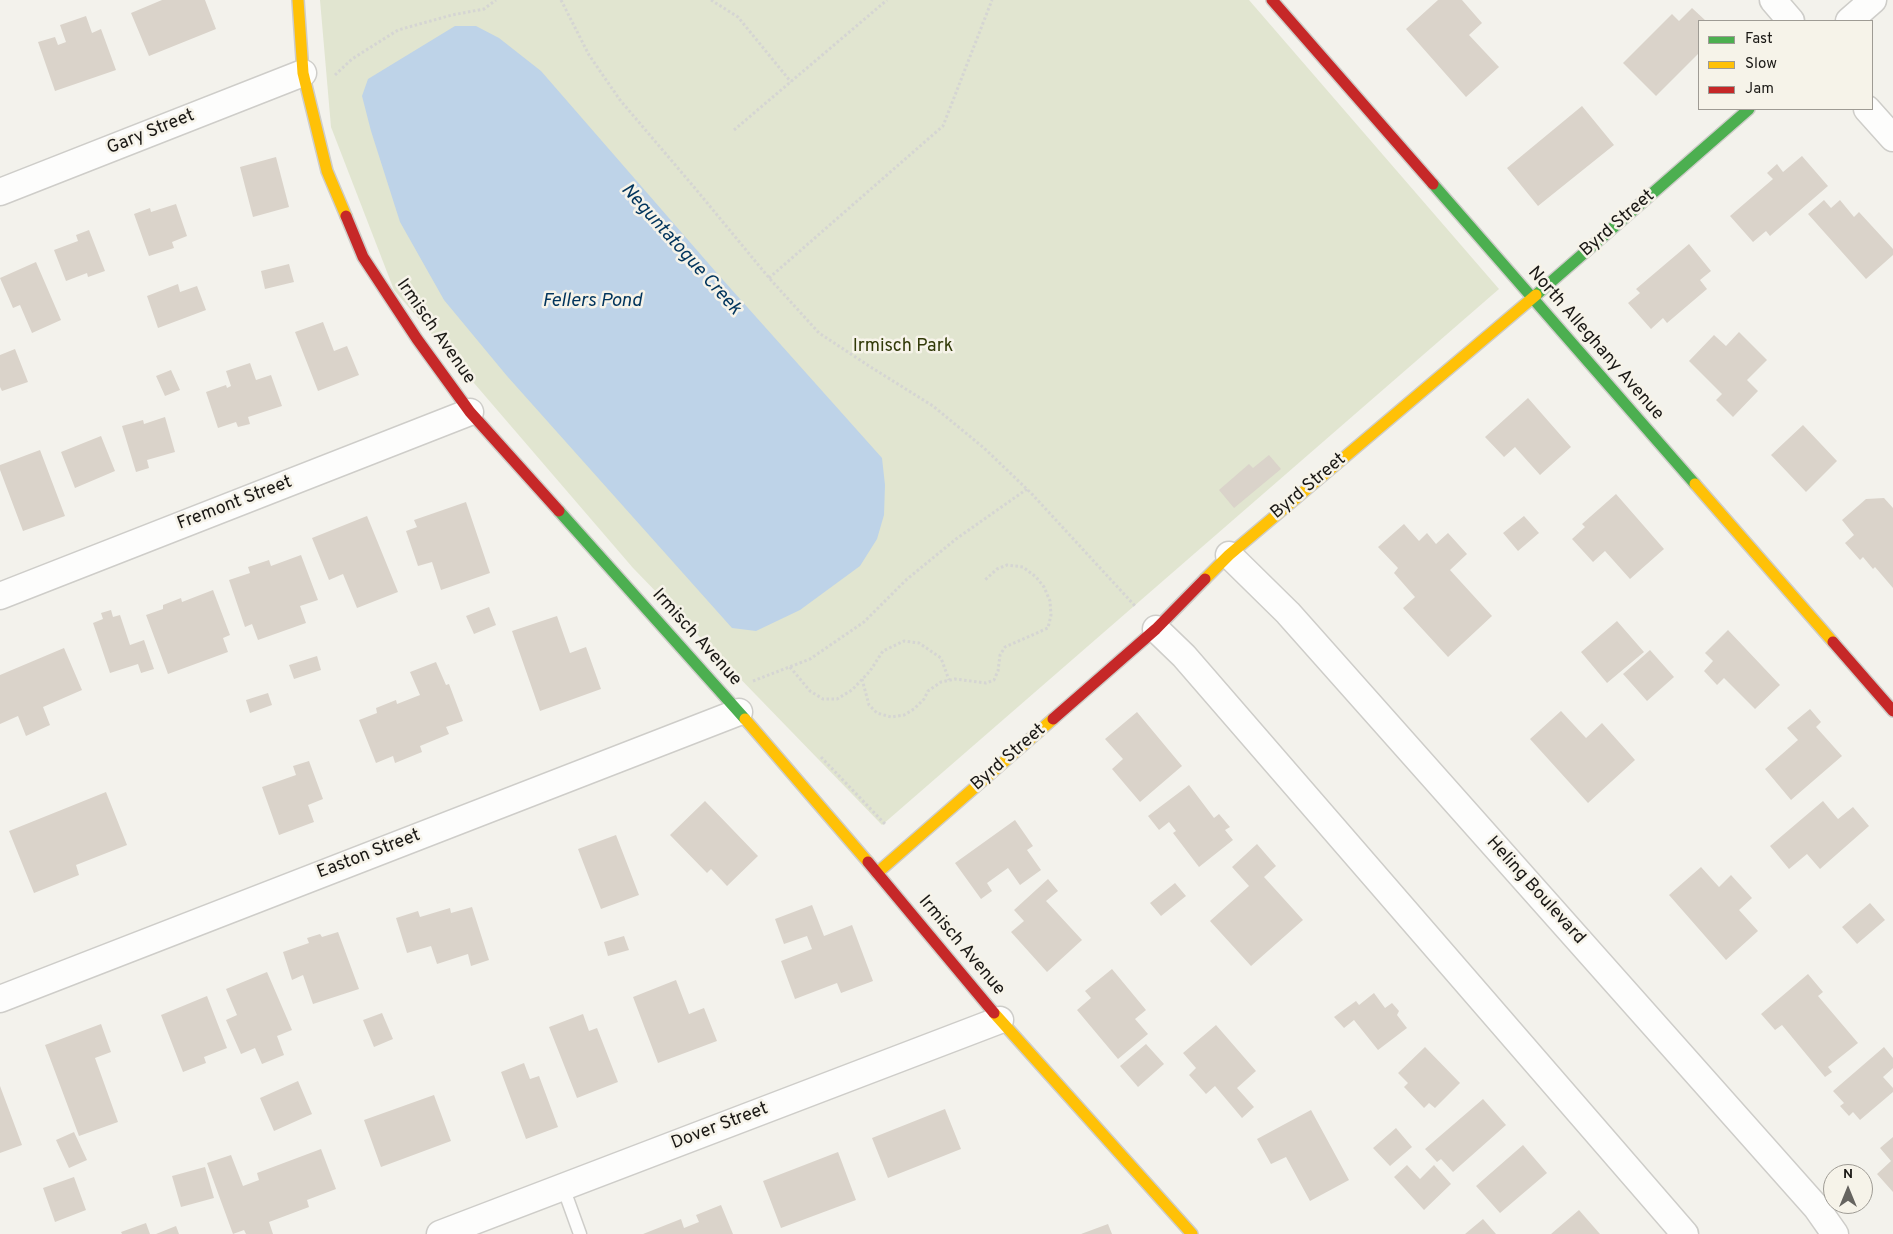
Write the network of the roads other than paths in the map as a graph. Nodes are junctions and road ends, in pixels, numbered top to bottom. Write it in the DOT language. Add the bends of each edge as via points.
graph roads {
  1 [pos="298,0"];
  2 [pos="1272,0"];
  3 [pos="1773,0"];
  4 [pos="1873,0"];
  5 [pos="1790,20"];
  6 [pos="1850,20"];
  7 [pos="303,73"];
  8 [pos="1748,110"];
  9 [pos="1868,110"];
  10 [pos="1893,138"];
  11 [pos="0,192"];
  12 [pos="1532,299"];
  13 [pos="470,412"];
  14 [pos="1229,555"];
  15 [pos="0,596"];
  16 [pos="1156,629"];
  17 [pos="1893,711"];
  18 [pos="739,712"];
  19 [pos="877,873"];
  20 [pos="0,999"];
  21 [pos="1000,1020"];
  22 [pos="563,1187"];
  23 [pos="440,1234"];
  24 [pos="580,1234"];
  25 [pos="1192,1234"];
  26 [pos="1685,1234"];
  27 [pos="1835,1234"];
  1 -- 7 [label="street, Irmisch Avenue"];
  2 -- 12 [label="street, North Alleghany Avenue"];
  3 -- 5 [label="street"];
  4 -- 6 [label="street"];
  7 -- 11 [label="street, Gary Street"];
  7 -- 13 [label="street, Irmisch Avenue" via="327,171 363,257"];
  8 -- 12 [label="street, Byrd Street"];
  9 -- 10 [label="street"];
  12 -- 14 [label="street, Byrd Street"];
  12 -- 17 [label="street, North Alleghany Avenue"];
  13 -- 15 [label="street, Fremont Street"];
  13 -- 18 [label="street, Irmisch Avenue"];
  14 -- 16 [label="street, Byrd Street"];
  14 -- 27 [label="street, Heling Boulevard" via="1302,628 1816,1207"];
  16 -- 19 [label="street, Byrd Street"];
  16 -- 26 [label="street" via="1184,656"];
  18 -- 19 [label="street, Irmisch Avenue"];
  18 -- 20 [label="street, Easton Street"];
  19 -- 21 [label="street, Irmisch Avenue"];
  21 -- 22 [label="street, Dover Street"];
  21 -- 25 [label="street, Irmisch Avenue"];
  22 -- 23 [label="street, Dover Street"];
  22 -- 24 [label="lane"];
}
